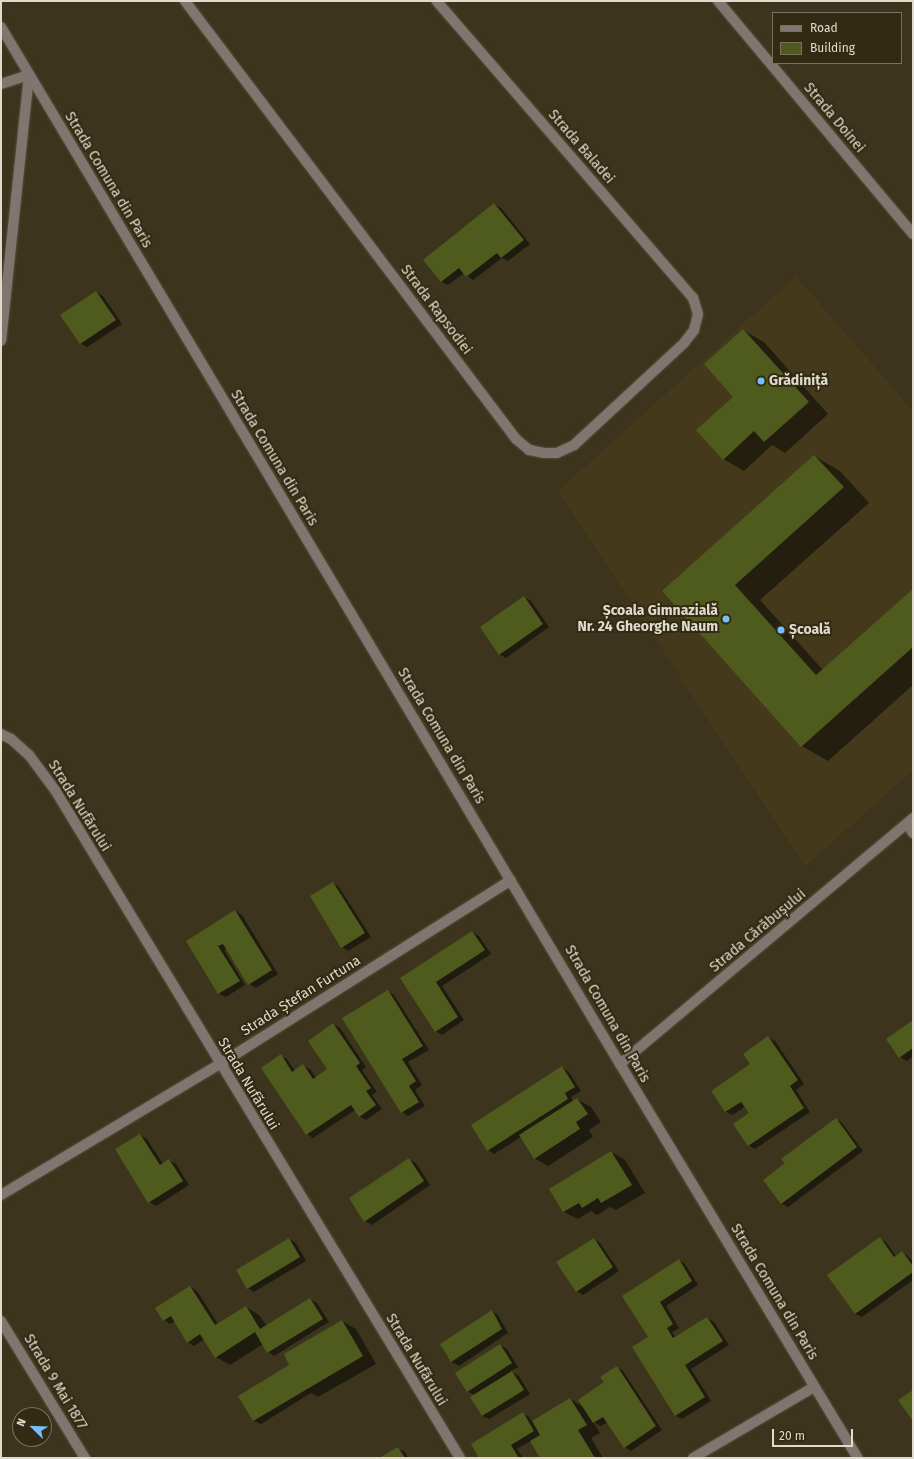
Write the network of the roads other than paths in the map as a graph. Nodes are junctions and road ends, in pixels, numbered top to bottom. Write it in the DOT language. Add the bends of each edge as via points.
graph roads {
  1 [pos="185,1"];
  2 [pos="437,1"];
  3 [pos="718,1"];
  4 [pos="1,27"];
  5 [pos="29,75"];
  6 [pos="1,84"];
  7 [pos="913,234"];
  8 [pos="698,314"];
  9 [pos="1,340"];
  10 [pos="1,734"];
  11 [pos="910,821"];
  12 [pos="913,833"];
  13 [pos="511,880"];
  14 [pos="220,1064"];
  15 [pos="620,1064"];
  16 [pos="1,1195"];
  17 [pos="1,1321"];
  18 [pos="814,1387"];
  19 [pos="84,1458"];
  20 [pos="460,1458"];
  21 [pos="693,1458"];
  22 [pos="858,1458"];
  1 -- 8 [label="street, Strada Rapsodiei" via="516,439 529,450 544,454 557,453 574,445 684,343 694,330"];
  2 -- 8 [label="street, Strada Baladei" via="694,298"];
  3 -- 7 [label="street, Strada Doinei"];
  4 -- 5 [label="street, Strada Comuna din Paris"];
  5 -- 6 [label="street"];
  5 -- 9 [label="street"];
  5 -- 13 [label="street, Strada Comuna din Paris"];
  10 -- 14 [label="street, Strada Nufărului" via="29,755 55,790"];
  11 -- 12 [label="street"];
  11 -- 15 [label="street, Strada Cărăbușului"];
  13 -- 14 [label="street, Strada Ștefan Furtuna"];
  13 -- 15 [label="street, Strada Comuna din Paris"];
  14 -- 16 [label="street, Strada Ștefan Furtuna"];
  14 -- 20 [label="street, Strada Nufărului"];
  15 -- 18 [label="street, Strada Comuna din Paris"];
  17 -- 19 [label="street, Strada 9 Mai 1877"];
  18 -- 21 [label="street"];
  18 -- 22 [label="street, Strada Comuna din Paris"];
}
